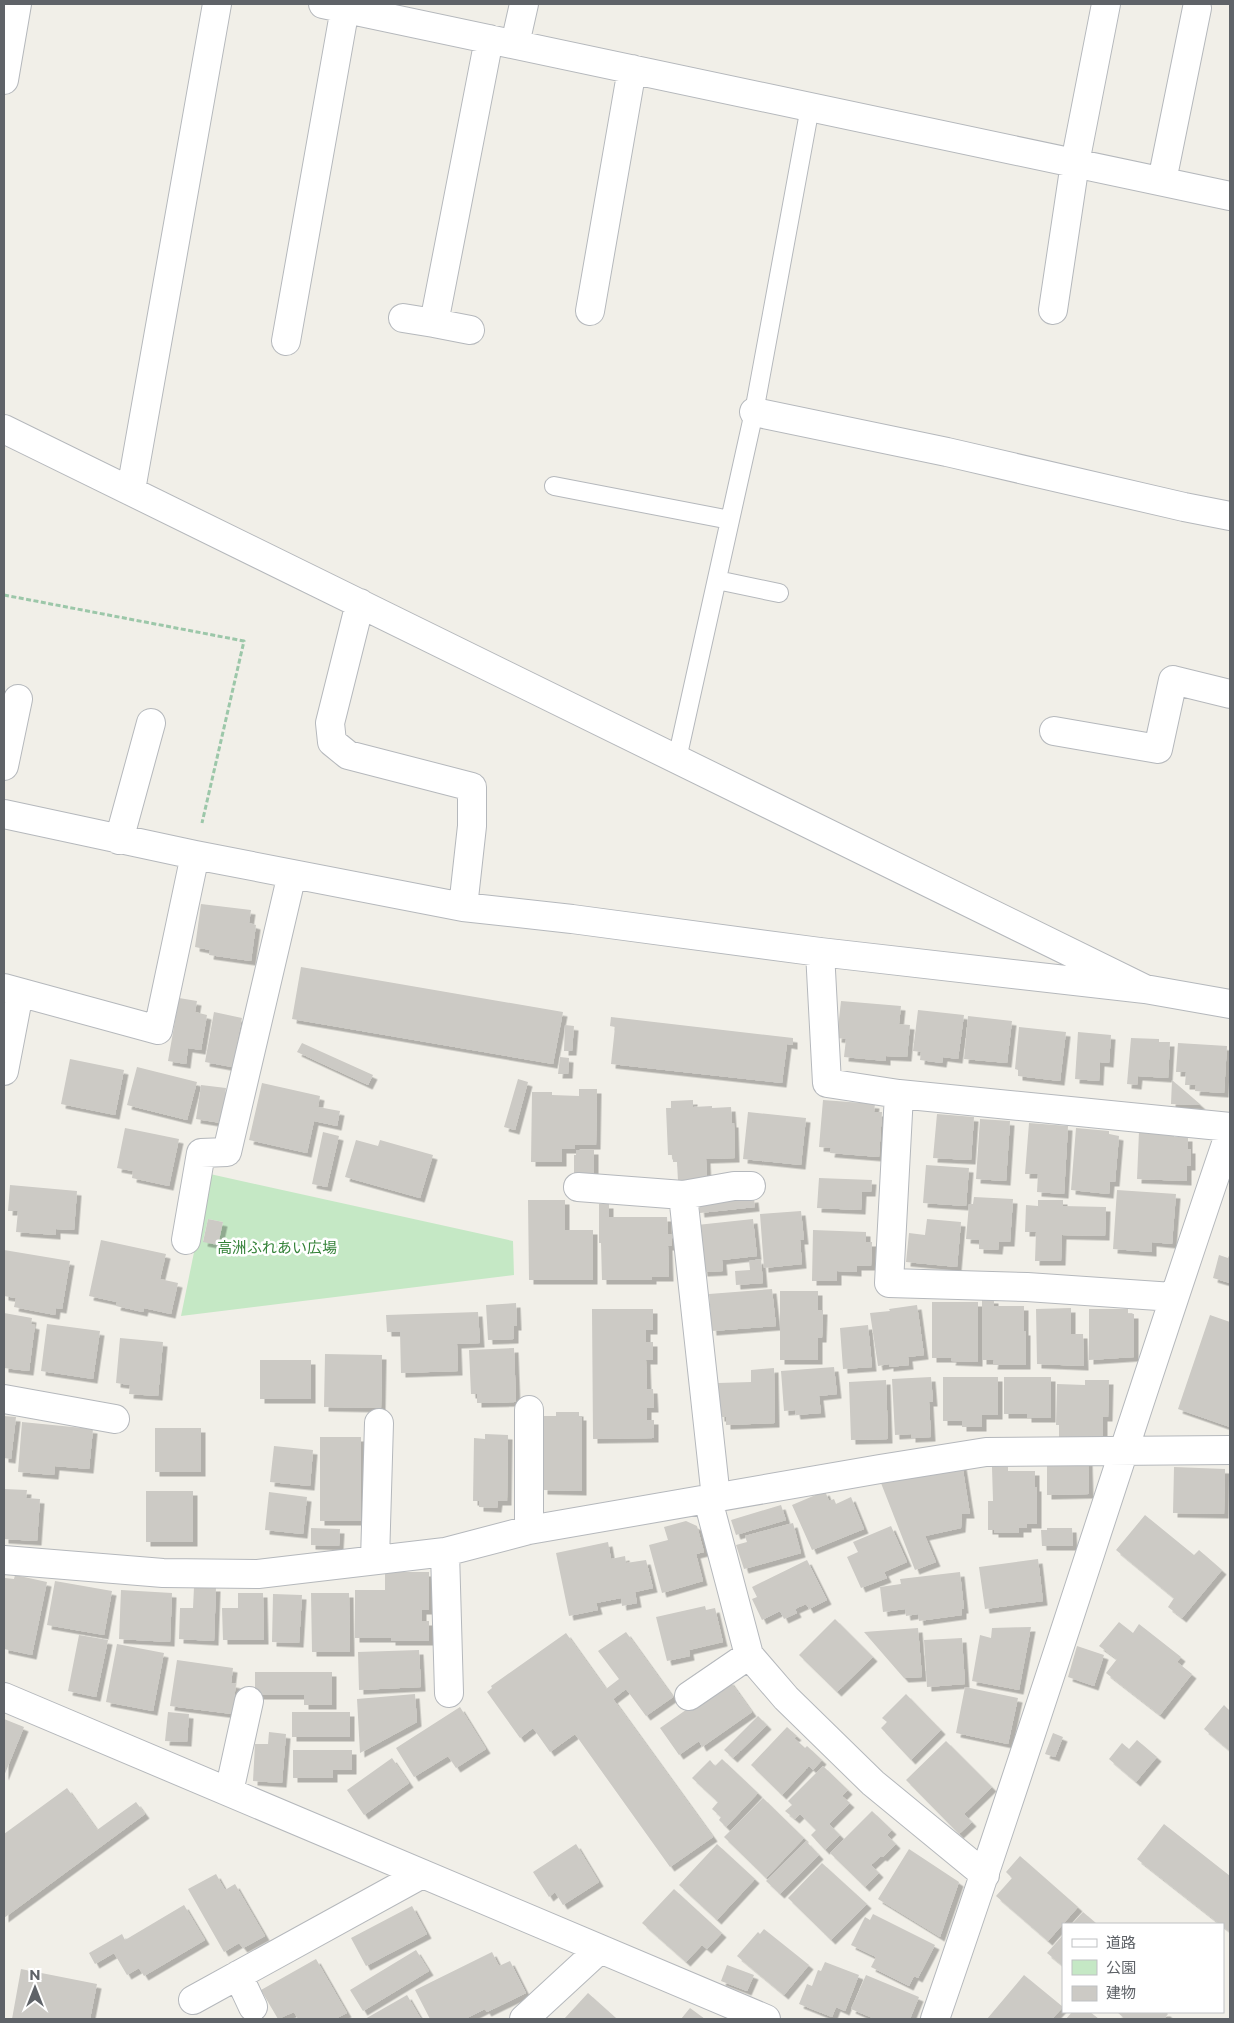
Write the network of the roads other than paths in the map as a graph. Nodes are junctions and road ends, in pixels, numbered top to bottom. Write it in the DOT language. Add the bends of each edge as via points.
graph roads {
  1 [pos="17,4"];
  2 [pos="217,4"];
  3 [pos="524,4"];
  4 [pos="1106,4"];
  5 [pos="334,6"];
  6 [pos="1197,8"];
  7 [pos="502,41"];
  8 [pos="632,69"];
  9 [pos="4,80"];
  10 [pos="810,107"];
  11 [pos="1075,163"];
  12 [pos="1162,182"];
  13 [pos="1230,196"];
  14 [pos="1053,310"];
  15 [pos="590,311"];
  16 [pos="403,318"];
  17 [pos="434,322"];
  18 [pos="470,330"];
  19 [pos="286,342"];
  20 [pos="754,412"];
  21 [pos="4,429"];
  22 [pos="554,486"];
  23 [pos="131,490"];
  24 [pos="1230,516"];
  25 [pos="730,520"];
  26 [pos="717,580"];
  27 [pos="779,593"];
  28 [pos="360,603"];
  29 [pos="1230,694"];
  30 [pos="18,699"];
  31 [pos="150,723"];
  32 [pos="1054,731"];
  33 [pos="677,759"];
  34 [pos="4,766"];
  35 [pos="4,814"];
  36 [pos="119,840"];
  37 [pos="194,855"];
  38 [pos="292,874"];
  39 [pos="463,908"];
  40 [pos="820,952"];
  41 [pos="1146,989"];
  42 [pos="11,991"];
  43 [pos="1230,1004"];
  44 [pos="4,1071"];
  45 [pos="899,1094"];
  46 [pos="1230,1127"];
  47 [pos="1230,1132"];
  48 [pos="751,1186"];
  49 [pos="578,1187"];
  50 [pos="683,1196"];
  51 [pos="186,1240"];
  52 [pos="1173,1297"];
  53 [pos="4,1399"];
  54 [pos="529,1410"];
  55 [pos="115,1420"];
  56 [pos="378,1423"];
  57 [pos="1123,1450"];
  58 [pos="1230,1450"];
  59 [pos="712,1499"];
  60 [pos="529,1530"];
  61 [pos="445,1552"];
  62 [pos="4,1560"];
  63 [pos="376,1560"];
  64 [pos="749,1655"];
  65 [pos="449,1693"];
  66 [pos="689,1696"];
  67 [pos="4,1697"];
  68 [pos="249,1701"];
  69 [pos="229,1792"];
  70 [pos="422,1874"];
  71 [pos="985,1875"];
  72 [pos="600,1949"];
  73 [pos="238,1975"];
  74 [pos="193,2000"];
  75 [pos="253,2007"];
  76 [pos="524,2019"];
  77 [pos="762,2019"];
  78 [pos="935,2019"];
  1 -- 9 [label="street"];
  2 -- 23 [label="street"];
  3 -- 7 [label="street"];
  4 -- 11 [label="street"];
  5 -- 7 [label="street"];
  5 -- 19 [label="street"];
  6 -- 12 [label="street"];
  7 -- 8 [label="street"];
  7 -- 17 [label="street"];
  8 -- 10 [label="street"];
  8 -- 15 [label="street"];
  10 -- 11 [label="street"];
  10 -- 20 [label="lane"];
  11 -- 12 [label="street"];
  11 -- 14 [label="street"];
  12 -- 13 [label="street"];
  16 -- 17 [label="street"];
  17 -- 18 [label="street"];
  20 -- 24 [label="street"];
  20 -- 25 [label="lane"];
  21 -- 23 [label="street"];
  22 -- 25 [label="lane"];
  23 -- 28 [label="street"];
  25 -- 26 [label="lane"];
  26 -- 27 [label="lane"];
  26 -- 33 [label="lane"];
  28 -- 33 [label="street"];
  28 -- 39 [label="street" via="330,723 332,742 348,755 472,787 472,826"];
  29 -- 32 [label="street" via="1173,680 1158,749"];
  30 -- 34 [label="street"];
  31 -- 36 [label="street"];
  33 -- 41 [label="street"];
  35 -- 36 [label="street"];
  36 -- 37 [label="street"];
  37 -- 38 [label="street"];
  37 -- 42 [label="street" via="158,1030"];
  38 -- 39 [label="street"];
  38 -- 51 [label="street" via="227,1152 201,1153"];
  39 -- 40 [label="street"];
  40 -- 41 [label="street"];
  40 -- 45 [label="street" via="828,1083"];
  41 -- 43 [label="street"];
  42 -- 44 [label="street"];
  45 -- 46 [label="street"];
  45 -- 52 [label="street" via="889,1283 1027,1287"];
  47 -- 52 [label="street"];
  48 -- 50 [label="street"];
  49 -- 50 [label="street"];
  50 -- 59 [label="street"];
  52 -- 57 [label="street"];
  53 -- 55 [label="street"];
  54 -- 60 [label="street"];
  56 -- 63 [label="street"];
  57 -- 58 [label="street"];
  57 -- 59 [label="street" via="986,1452"];
  57 -- 71 [label="street"];
  59 -- 60 [label="street"];
  59 -- 64 [label="street"];
  60 -- 61 [label="street"];
  61 -- 63 [label="street"];
  61 -- 65 [label="street"];
  62 -- 63 [label="street" via="163,1573 258,1574"];
  64 -- 66 [label="street"];
  64 -- 71 [label="street" via="786,1698 873,1783"];
  67 -- 69 [label="street"];
  68 -- 69 [label="street"];
  69 -- 70 [label="street"];
  70 -- 72 [label="street"];
  70 -- 73 [label="street"];
  71 -- 78 [label="street"];
  72 -- 76 [label="street"];
  72 -- 77 [label="street"];
  73 -- 74 [label="street"];
  73 -- 75 [label="street"];
}
